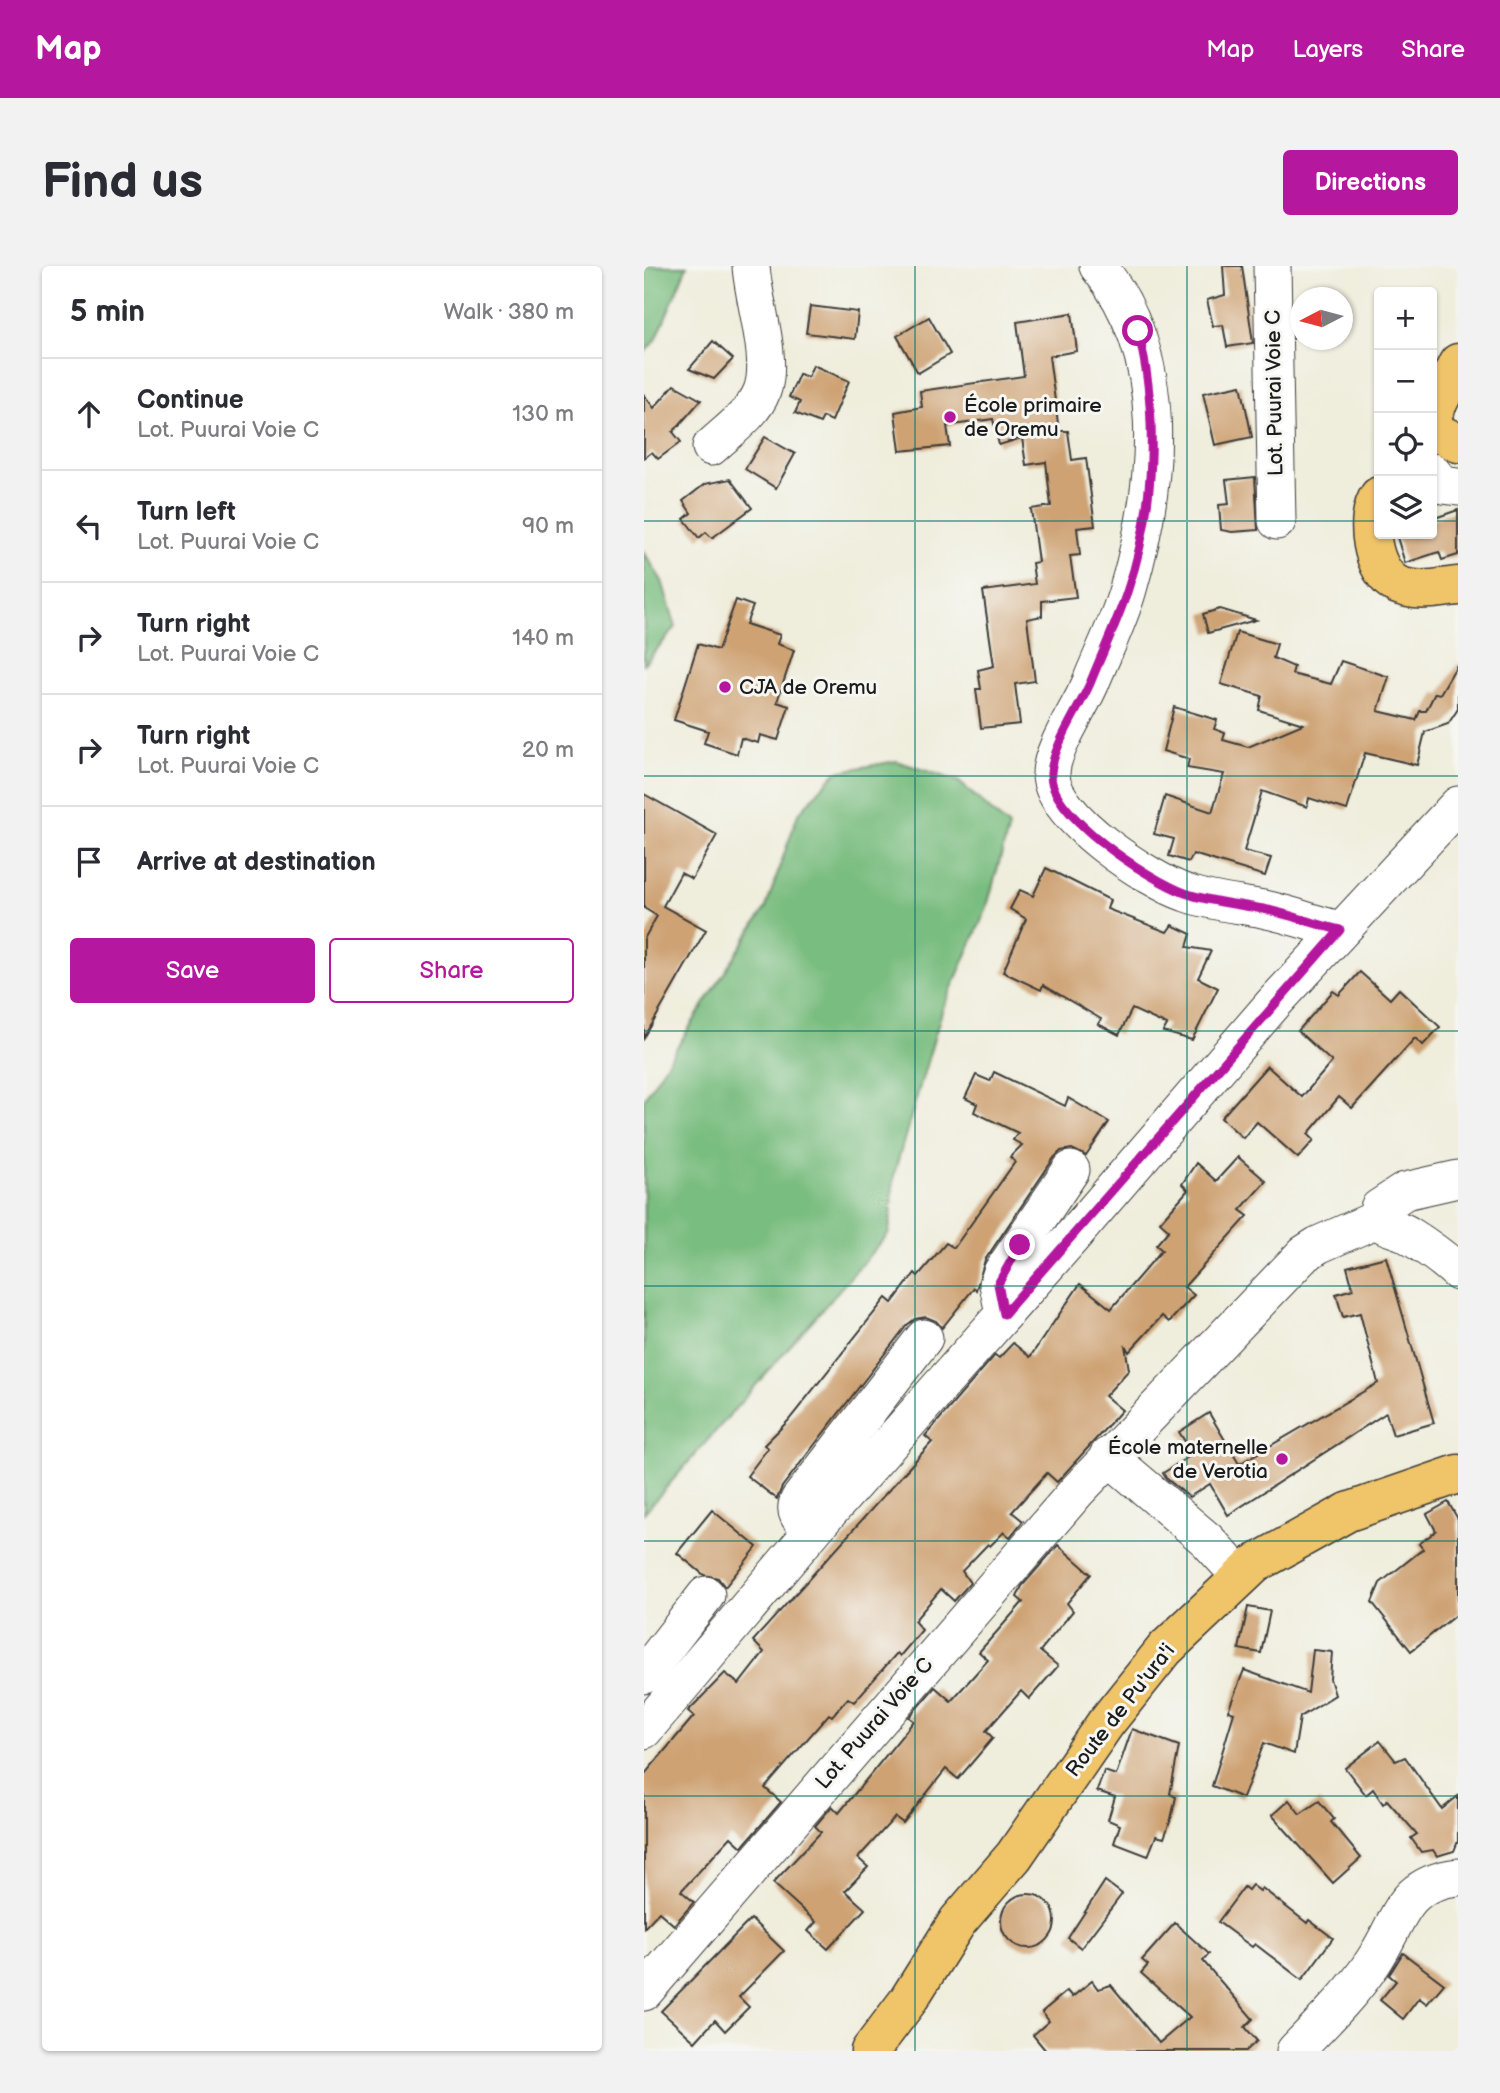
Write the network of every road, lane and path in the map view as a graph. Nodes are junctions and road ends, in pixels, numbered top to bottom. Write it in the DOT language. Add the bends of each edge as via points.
graph roads {
  1 [pos="751,266"];
  2 [pos="1098,266"];
  3 [pos="1272,266"];
  4 [pos="1458,363"];
  5 [pos="1433,413"];
  6 [pos="1437,432"];
  7 [pos="1458,443"];
  8 [pos="711,447"];
  9 [pos="1435,476"];
  10 [pos="1458,487"];
  11 [pos="1374,504"];
  12 [pos="1277,521"];
  13 [pos="1458,586"];
  14 [pos="1458,804"];
  15 [pos="1340,930"];
  16 [pos="1071,1170"];
  17 [pos="1458,1179"];
  18 [pos="1377,1219"];
  19 [pos="1458,1272"];
  20 [pos="1004,1314"];
  21 [pos="924,1338"];
  22 [pos="1108,1456"];
  23 [pos="1458,1474"];
  24 [pos="812,1531"];
  25 [pos="1241,1577"];
  26 [pos="706,1595"];
  27 [pos="644,1675"];
  28 [pos="644,1730"];
  29 [pos="1458,1877"];
  30 [pos="644,1993"];
  31 [pos="870,2051"];
  32 [pos="1295,2051"];
  1 -- 8 [label="street" via="763,348 762,391 746,415"];
  2 -- 15 [label="street" via="1120,293 1138,331 1148,371 1153,426 1146,509 1128,591 1056,755 1051,775 1059,798 1100,842 1184,893"];
  3 -- 12 [label="street, Lot. Puurai Voie C"];
  4 -- 5 [label="main road"];
  6 -- 7 [label="main road"];
  9 -- 10 [label="street" via="1442,485"];
  11 -- 13 [label="main road" via="1369,528 1379,564 1395,584 1419,590"];
  14 -- 15 [label="street"];
  15 -- 20 [label="street"];
  16 -- 20 [label="street" via="1002,1272 998,1284"];
  17 -- 18 [label="street, Lot. Puurai Voie C" via="1405,1191 1379,1208"];
  18 -- 19 [label="street" via="1440,1255"];
  18 -- 22 [label="street, Lot. Puurai Voie C" via="1304,1254"];
  20 -- 24 [label="street"];
  21 -- 24 [label="street" via="799,1500 797,1515"];
  22 -- 25 [label="street" via="1206,1540"];
  22 -- 30 [label="street, Lot. Puurai Voie C"];
  23 -- 25 [label="main road, Route de Pu'ura'i" via="1348,1512 1255,1564"];
  24 -- 28 [label="street"];
  25 -- 31 [label="main road, Route de Pu'ura'i" via="1166,1649 1105,1724 1014,1856 958,1921 907,2003"];
  26 -- 27 [label="street"];
  29 -- 32 [label="street" via="1429,1882 1402,1906 1374,1961"];
}
